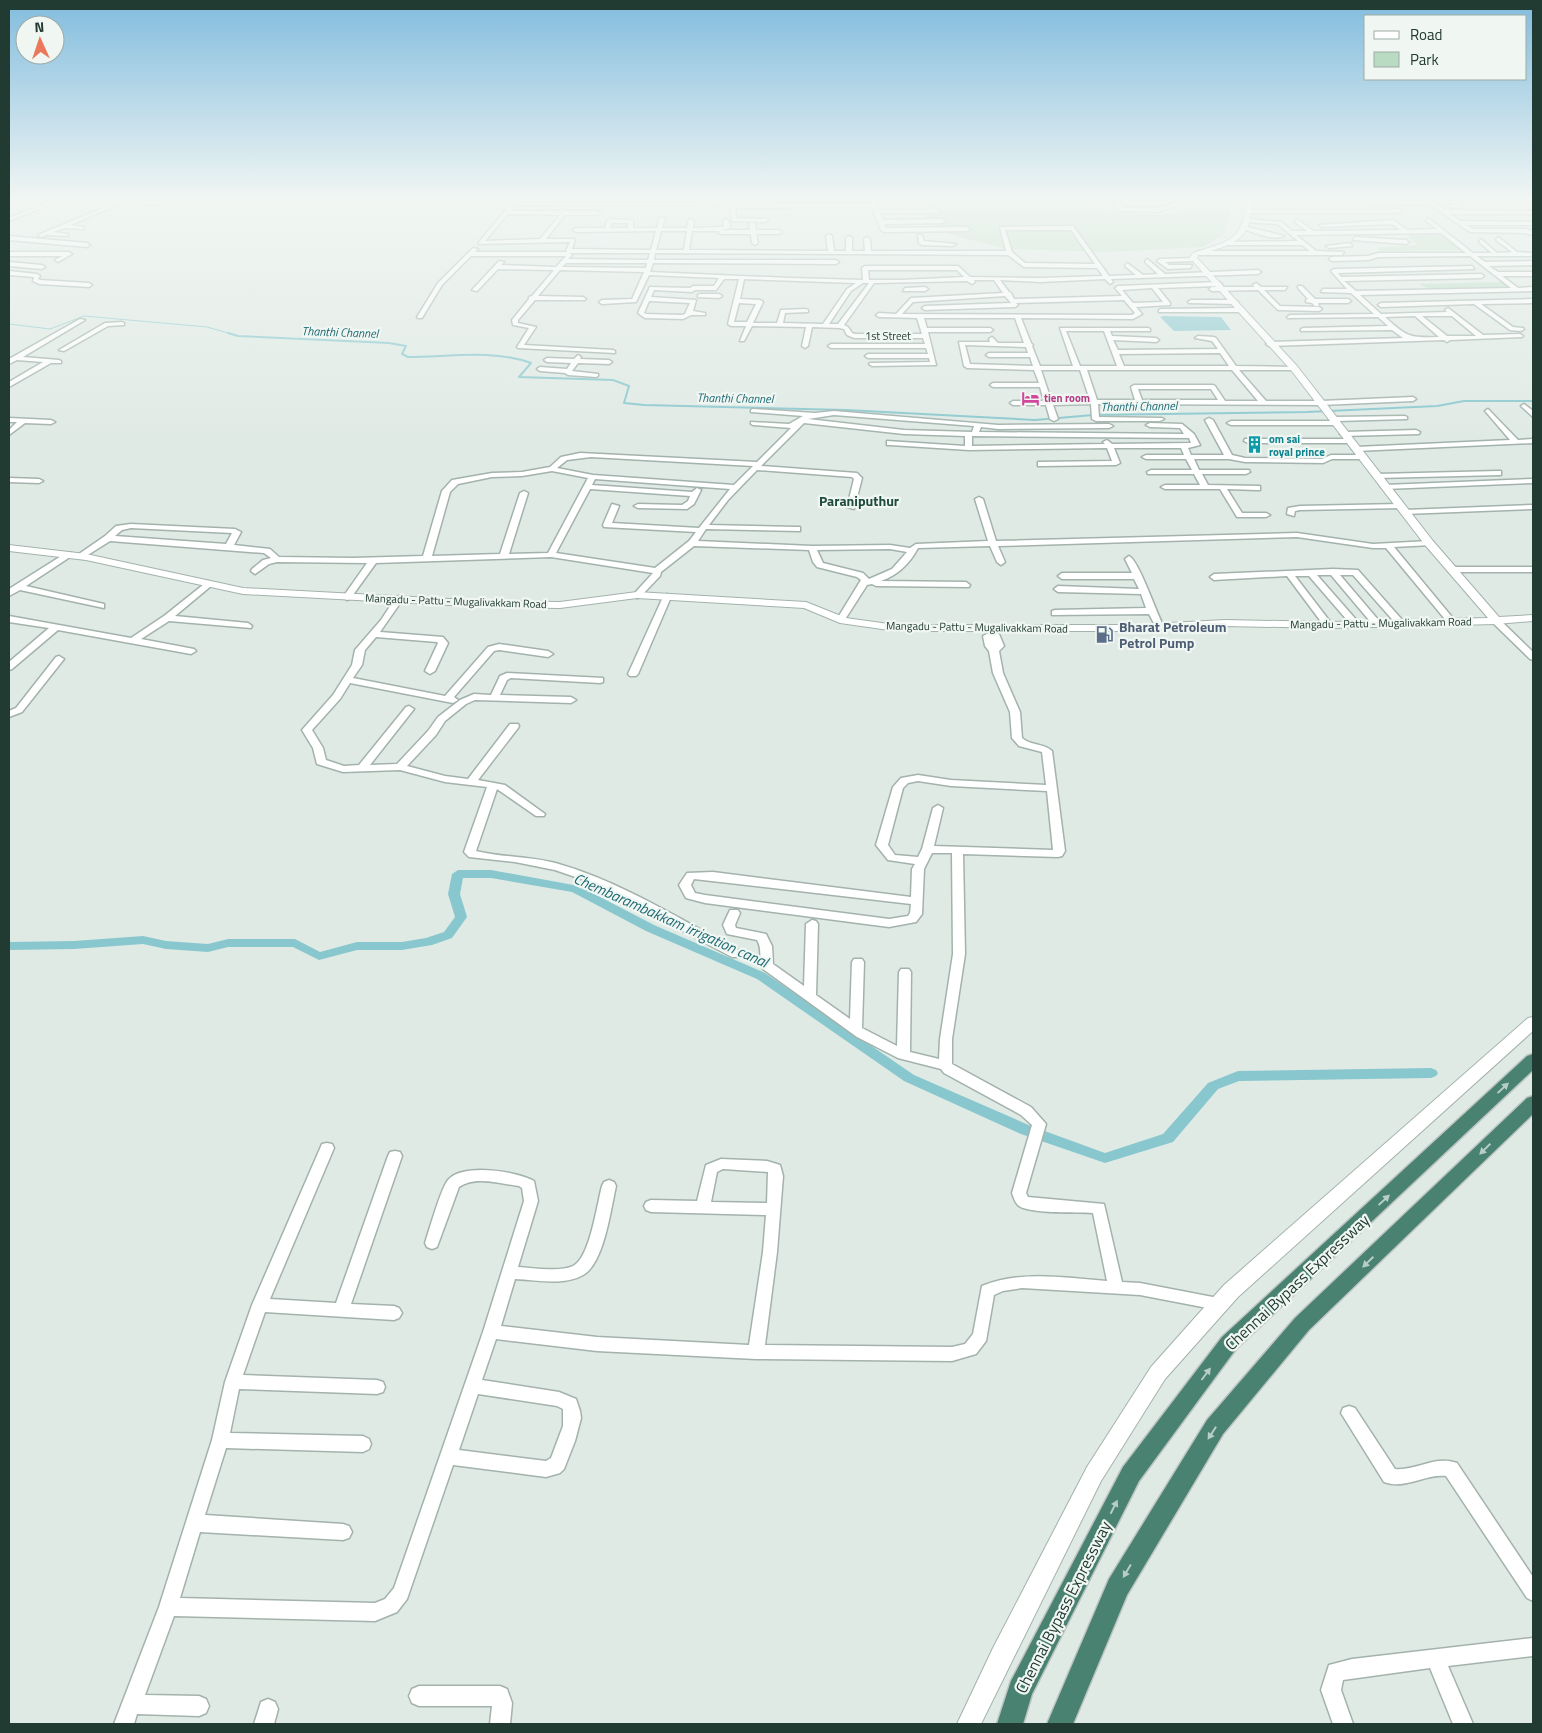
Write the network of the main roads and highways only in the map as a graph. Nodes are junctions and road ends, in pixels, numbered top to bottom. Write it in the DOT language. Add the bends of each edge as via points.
graph roads {
  1 [pos="1533,1060"];
  2 [pos="1533,1103"];
  3 [pos="1010,1724"];
  4 [pos="1060,1724"];
  3 -- 1 [label="highway, Chennai Bypass Expressway, one-way" via="1020,1690 1131,1474 1229,1343"];
  2 -- 4 [label="highway, one-way" via="1302,1324 1215,1427 1118,1586"];
}
